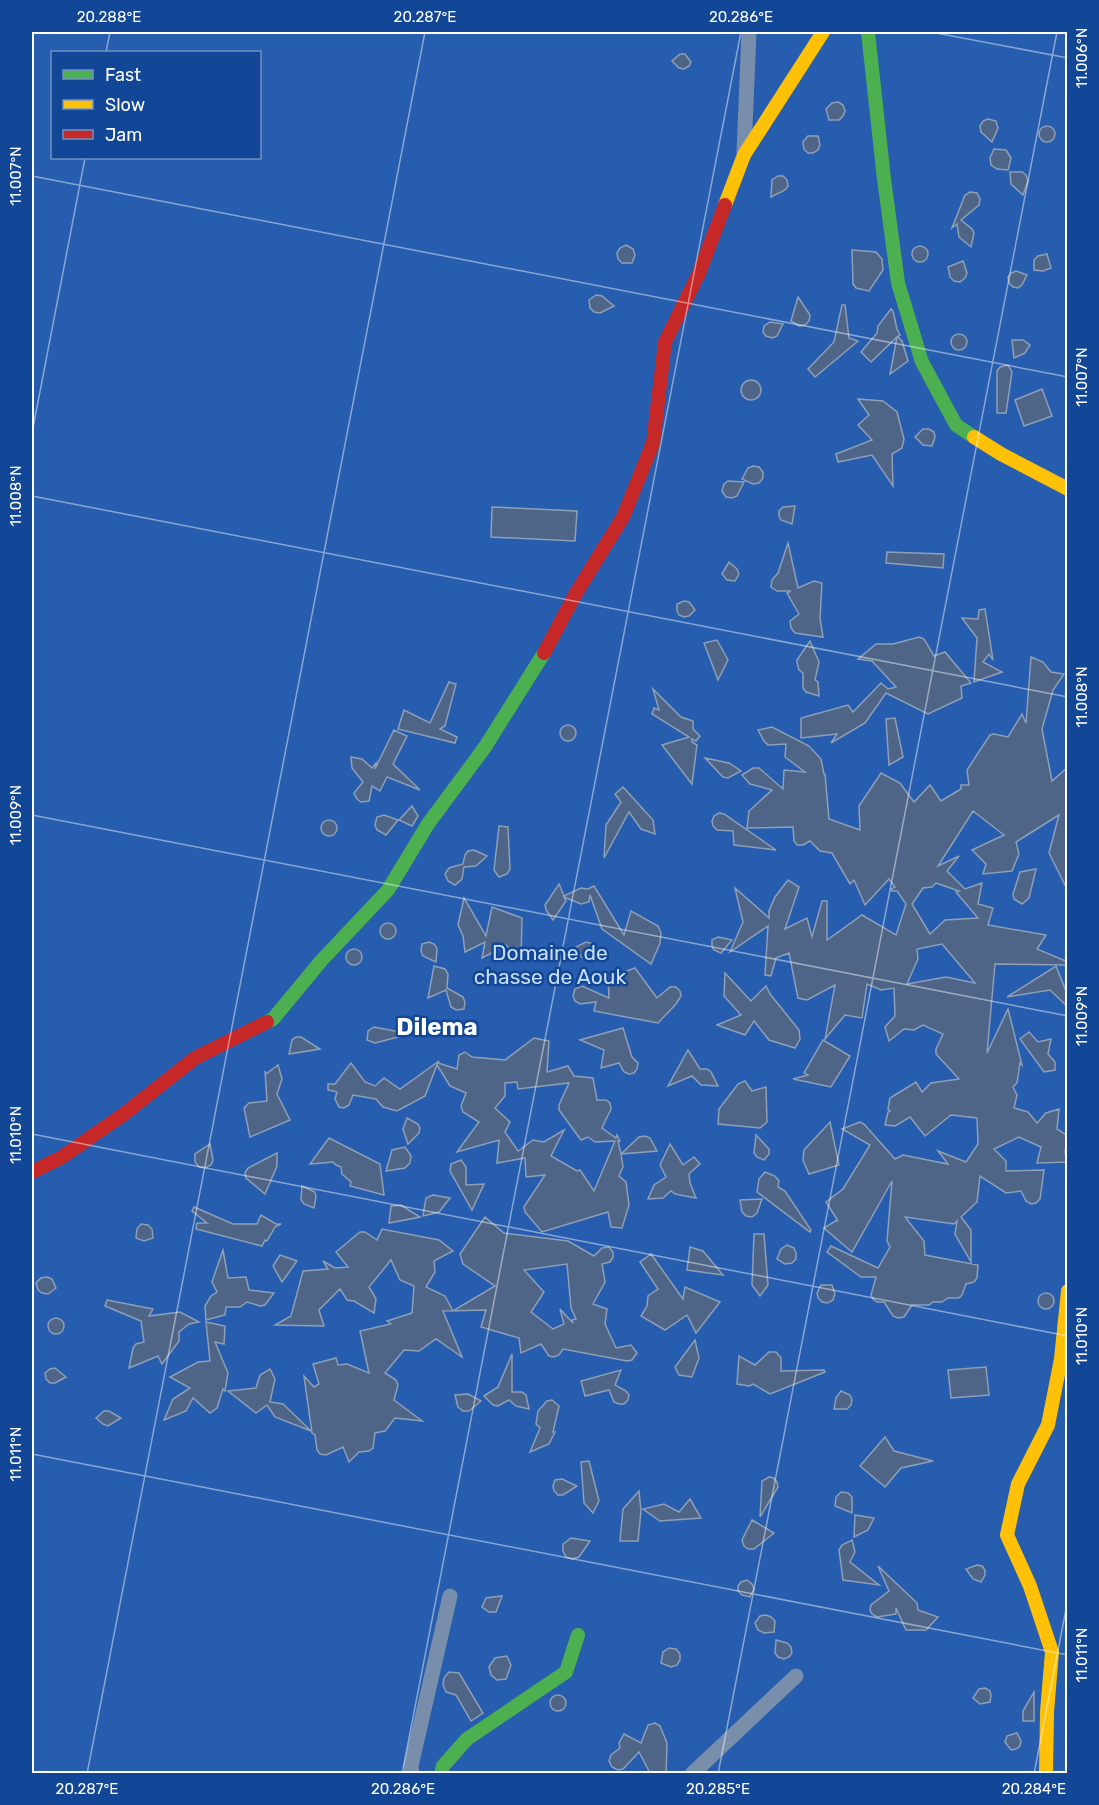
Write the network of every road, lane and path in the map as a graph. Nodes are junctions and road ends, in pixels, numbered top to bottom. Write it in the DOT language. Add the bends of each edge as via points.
graph roads {
  1 [pos="749,32"];
  2 [pos="823,32"];
  3 [pos="868,32"];
  4 [pos="744,155"];
  5 [pos="1068,489"];
  6 [pos="33,1169"];
  7 [pos="1068,1291"];
  8 [pos="450,1596"];
  9 [pos="578,1635"];
  10 [pos="796,1676"];
  11 [pos="412,1773"];
  12 [pos="441,1773"];
  13 [pos="692,1773"];
  14 [pos="1046,1773"];
  1 -- 4 [label="street"];
  2 -- 4 [label="street"];
  3 -- 5 [label="street" via="898,283 921,362 956,425"];
  4 -- 6 [label="street" via="699,273 665,342 653,442 623,517 536,668 485,747 428,824 388,890 273,1019 195,1058 62,1157"];
  7 -- 14 [label="street" via="1061,1359 1048,1425 1018,1484 1007,1535 1030,1586 1052,1652"];
  8 -- 11 [label="street"];
  9 -- 12 [label="street" via="566,1672 467,1740"];
  10 -- 13 [label="street"];
}
